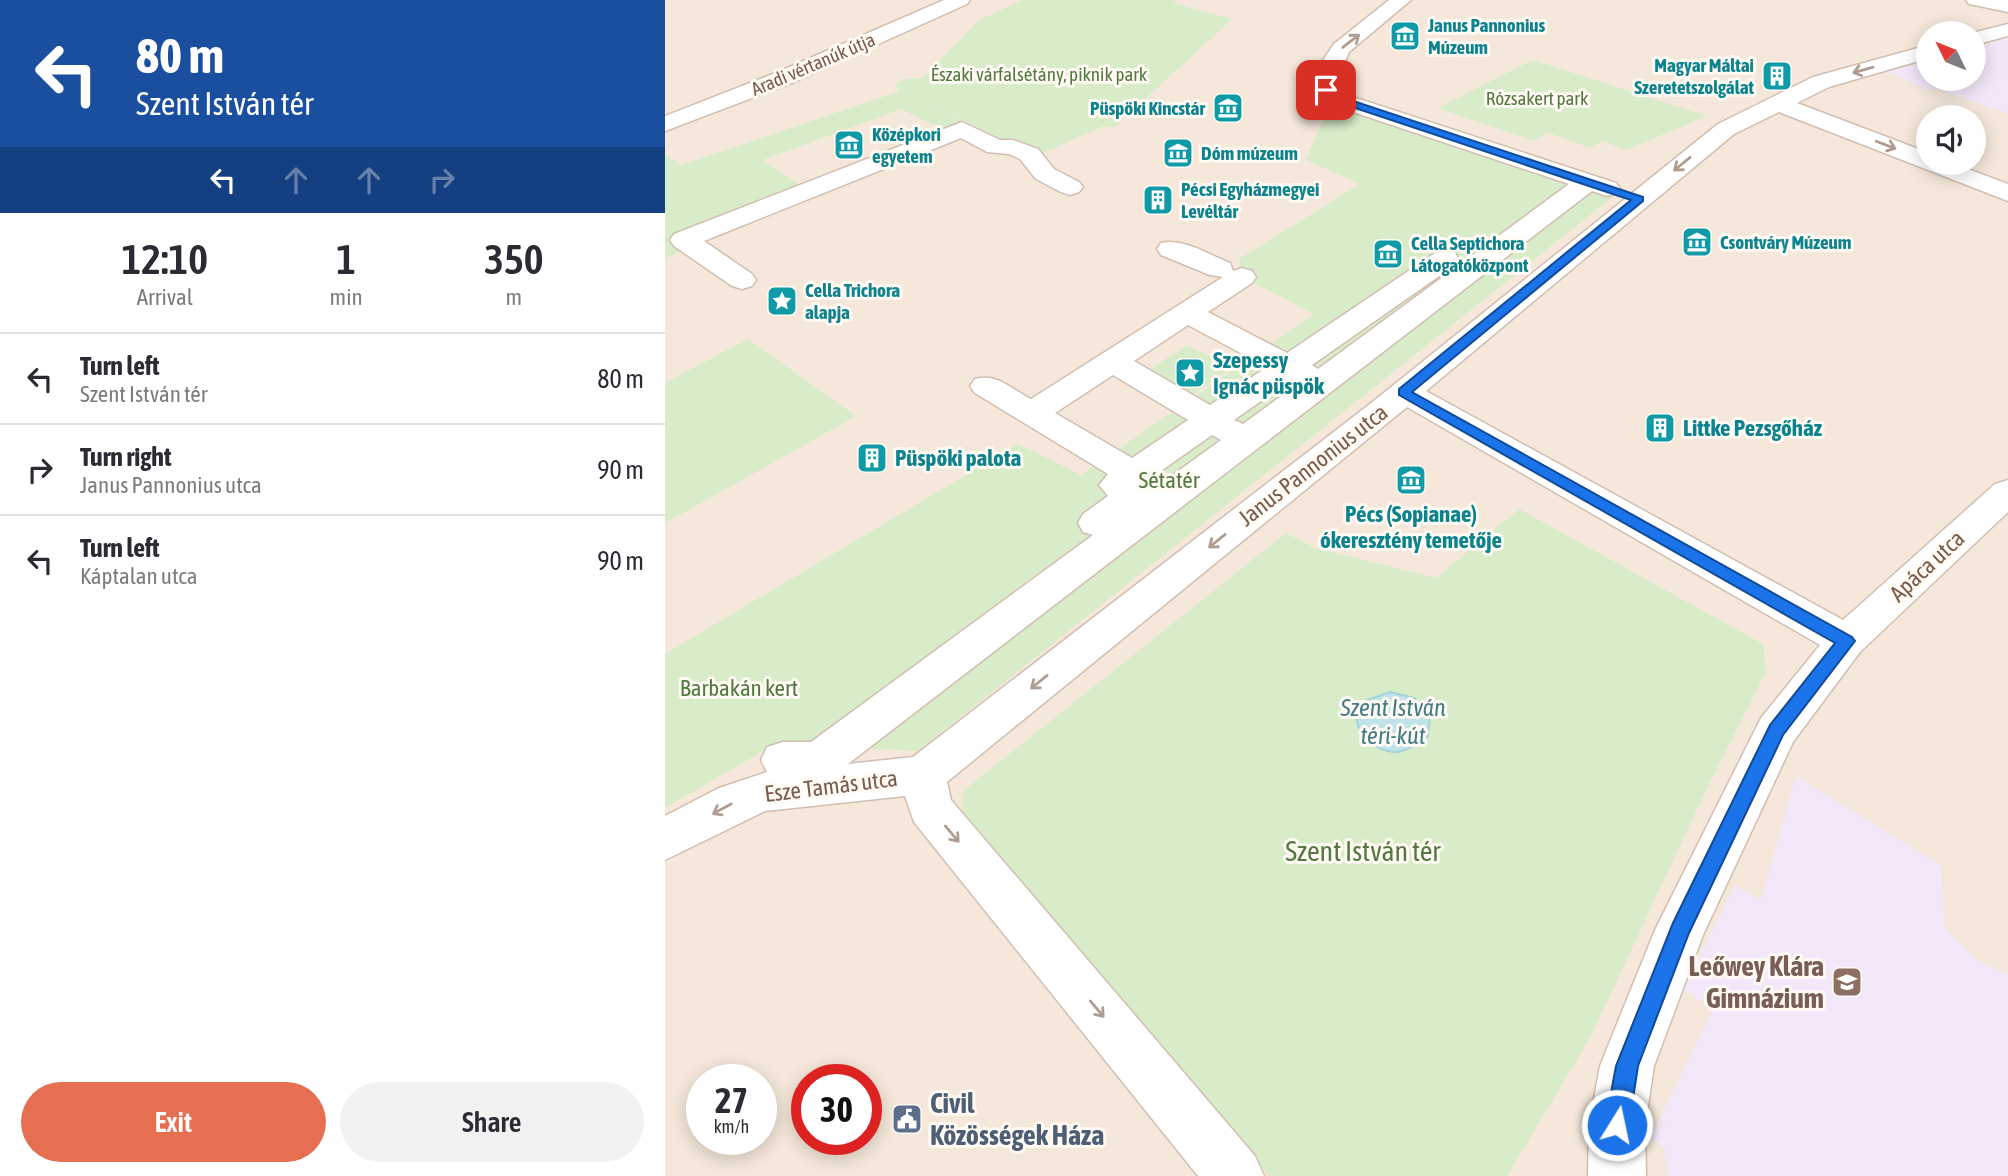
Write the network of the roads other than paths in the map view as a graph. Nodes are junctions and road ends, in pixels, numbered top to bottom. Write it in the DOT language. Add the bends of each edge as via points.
graph roads {
  1 [pos="910,0"];
  2 [pos="923,0"];
  3 [pos="960,0"];
  4 [pos="1401,0"];
  5 [pos="1976,0"];
  6 [pos="2008,5"];
  7 [pos="888,9"];
  8 [pos="2008,30"];
  9 [pos="1986,36"];
  10 [pos="1916,55"];
  11 [pos="1777,103"];
  12 [pos="665,110"];
  13 [pos="665,124"];
  14 [pos="1916,157"];
  15 [pos="1962,175"];
  16 [pos="1577,180"];
  17 [pos="1070,187"];
  18 [pos="2008,193"];
  19 [pos="1639,199"];
  20 [pos="1171,249"];
  21 [pos="742,280"];
  22 [pos="1187,313"];
  23 [pos="1112,361"];
  24 [pos="1289,366"];
  25 [pos="1322,382"];
  26 [pos="1403,392"];
  27 [pos="1211,421"];
  28 [pos="1245,439"];
  29 [pos="1133,474"];
  30 [pos="2008,492"];
  31 [pos="1170,496"];
  32 [pos="1846,641"];
  33 [pos="848,710"];
  34 [pos="804,769"];
  35 [pos="923,775"];
  36 [pos="665,839"];
  37 [pos="1235,1176"];
  38 [pos="1616,1176"];
  1 -- 7 [label="street, Aradi vértanúk útja"];
  2 -- 12 [label="street"];
  3 -- 13 [label="street, Aradi vértanúk útja" via="786,77"];
  16 -- 4 [label="street, one-way" via="1328,96 1324,85 1341,48"];
  5 -- 6 [label="street"];
  8 -- 9 [label="street"];
  10 -- 11 [label="street, Janus Pannonius utca, one-way" via="1821,82"];
  11 -- 14 [label="street, one-way"];
  11 -- 19 [label="street, Janus Pannonius utca, one-way" via="1725,129"];
  15 -- 18 [label="street"];
  16 -- 19 [label="street"];
  16 -- 24 [label="street"];
  16 -- 25 [label="street"];
  17 -- 21 [label="street" via="1045,174 1029,154 1013,147 996,147 962,129 684,240"];
  19 -- 26 [label="street, Janus Pannonius utca"];
  20 -- 22 [label="street" via="1242,277"];
  22 -- 23 [label="street"];
  22 -- 24 [label="street"];
  23 -- 27 [label="street"];
  23 -- 29 [label="street" via="1010,401"];
  24 -- 25 [label="street"];
  24 -- 27 [label="street"];
  25 -- 28 [label="street"];
  26 -- 32 [label="street"];
  26 -- 35 [label="street, Janus Pannonius utca, one-way"];
  27 -- 28 [label="street"];
  27 -- 29 [label="street"];
  28 -- 31 [label="street"];
  29 -- 31 [label="street"];
  29 -- 33 [label="street" via="1117,485 1133,495"];
  30 -- 32 [label="street, Apáca utca"];
  31 -- 34 [label="street"];
  32 -- 38 [label="street" via="1776,731 1680,930 1627,1066 1617,1125"];
  34 -- 35 [label="street, Esze Tamás utca"];
  34 -- 36 [label="street, Esze Tamás utca, one-way"];
  35 -- 37 [label="street, one-way" via="930,808"];
}
